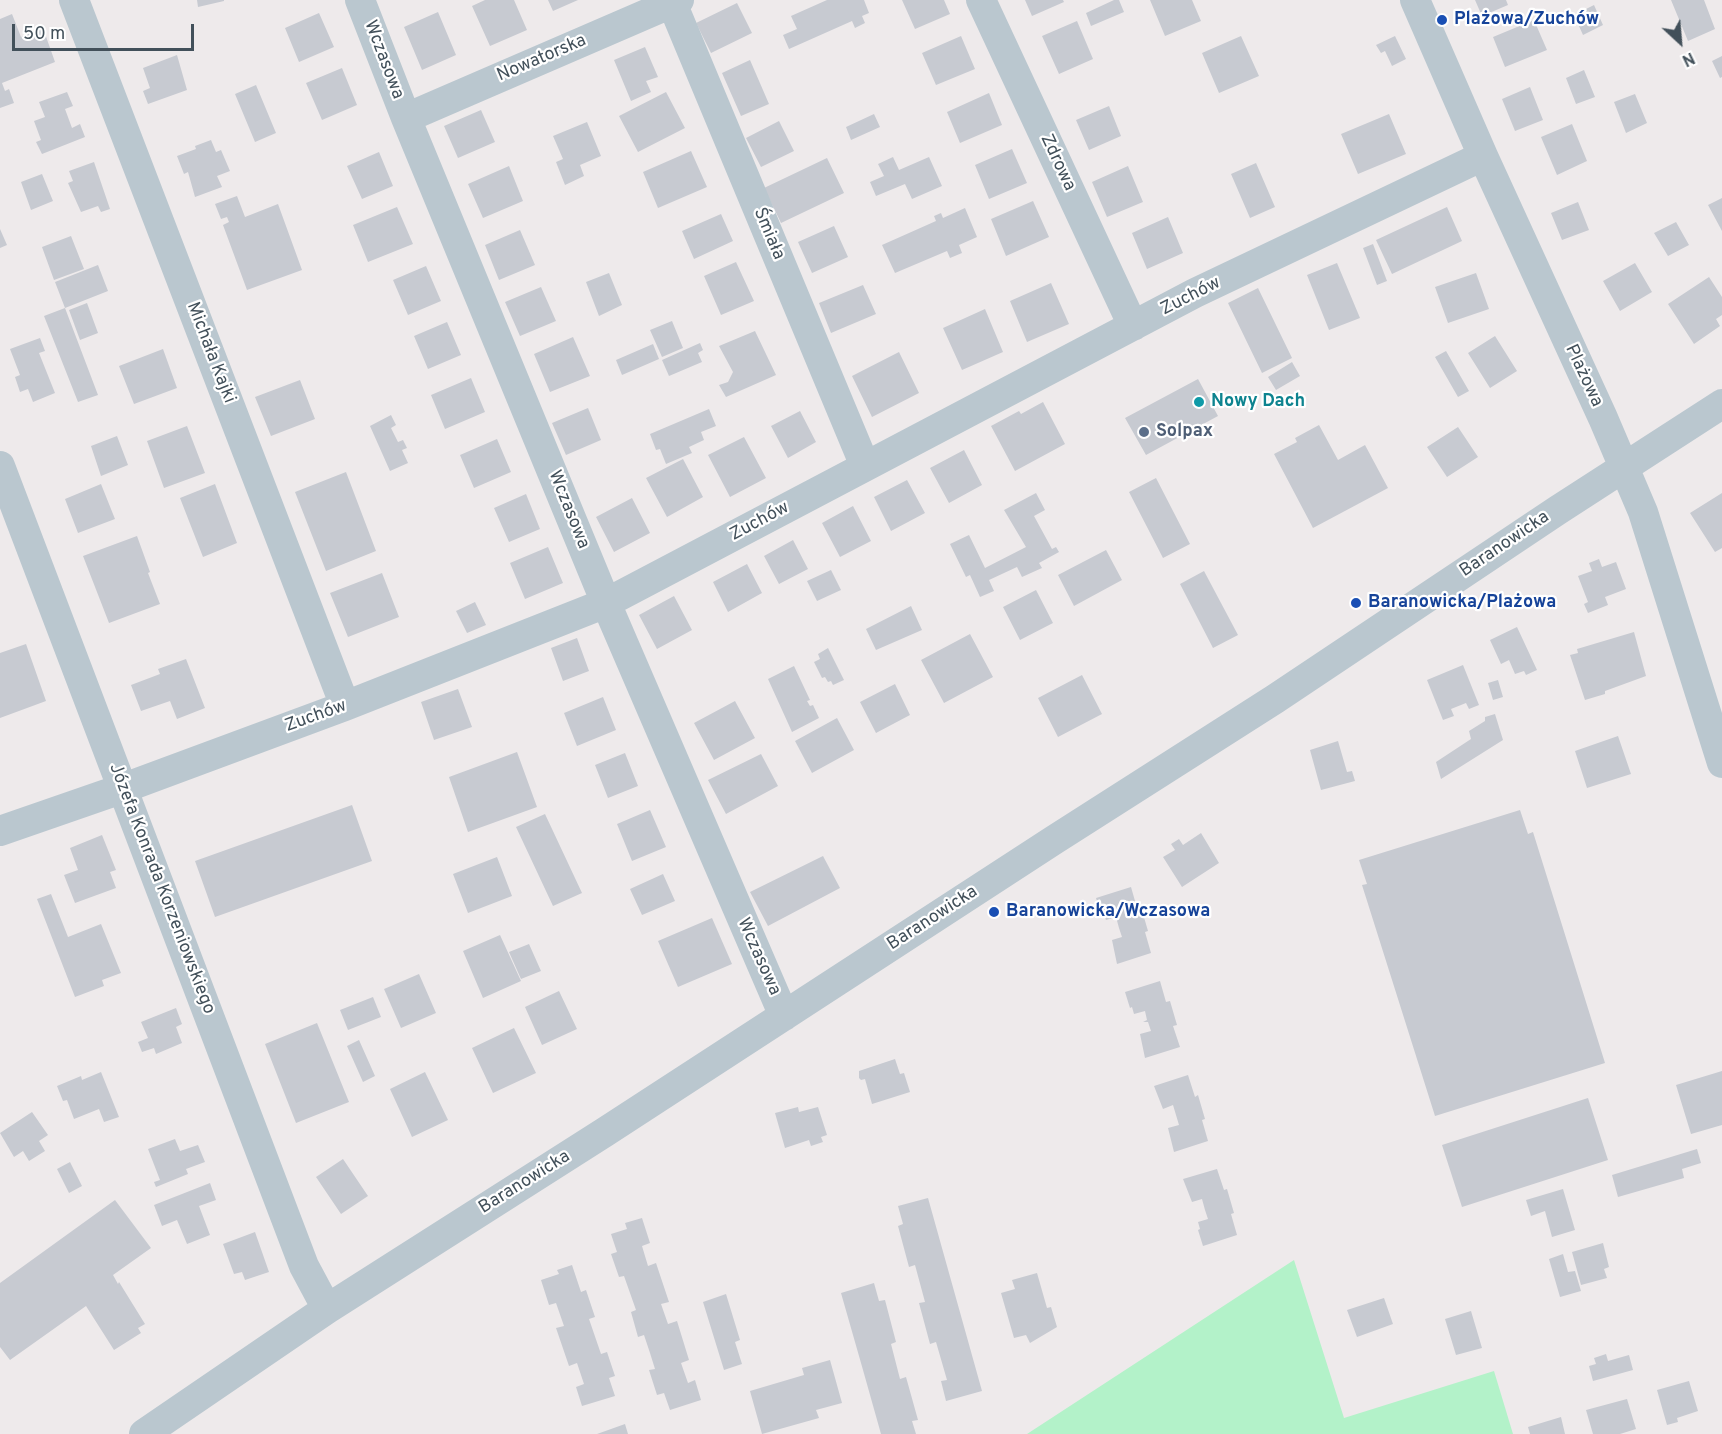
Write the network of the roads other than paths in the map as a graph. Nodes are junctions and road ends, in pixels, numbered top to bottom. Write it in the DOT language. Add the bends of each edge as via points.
graph roads {
  1 [pos="74,0"];
  2 [pos="360,0"];
  3 [pos="981,0"];
  4 [pos="1415,0"];
  5 [pos="675,2"];
  6 [pos="406,118"];
  7 [pos="1483,156"];
  8 [pos="1133,326"];
  9 [pos="1722,404"];
  10 [pos="0,466"];
  11 [pos="865,466"];
  12 [pos="1624,467"];
  13 [pos="606,603"];
  14 [pos="345,706"];
  15 [pos="1722,763"];
  16 [pos="124,788"];
  17 [pos="6,830"];
  18 [pos="784,1016"];
  19 [pos="327,1309"];
  20 [pos="144,1434"];
  1 -- 14 [label="street, Michała Kajki"];
  2 -- 6 [label="street, Wczasowa"];
  3 -- 8 [label="street, Zdrowa"];
  4 -- 7 [label="street, Plażowa"];
  5 -- 6 [label="street, Nowatorska"];
  5 -- 11 [label="street, Śmiała"];
  6 -- 13 [label="street, Wczasowa"];
  7 -- 8 [label="street, Zuchów"];
  7 -- 12 [label="street, Plażowa"];
  8 -- 11 [label="street, Zuchów"];
  9 -- 12 [label="street, Baranowicka"];
  10 -- 16 [label="street, Józefa Konrada Korzeniowskiego"];
  11 -- 13 [label="street, Zuchów"];
  12 -- 15 [label="street, Plażowa" via="1656,549"];
  12 -- 18 [label="street, Baranowicka" via="1275,699"];
  13 -- 14 [label="street, Zuchów"];
  13 -- 18 [label="street, Wczasowa"];
  14 -- 16 [label="street, Zuchów"];
  16 -- 17 [label="street, Zuchów"];
  16 -- 19 [label="street, Józefa Konrada Korzeniowskiego" via="304,1266"];
  18 -- 19 [label="street, Baranowicka"];
  19 -- 20 [label="street, Baranowicka"];
}
